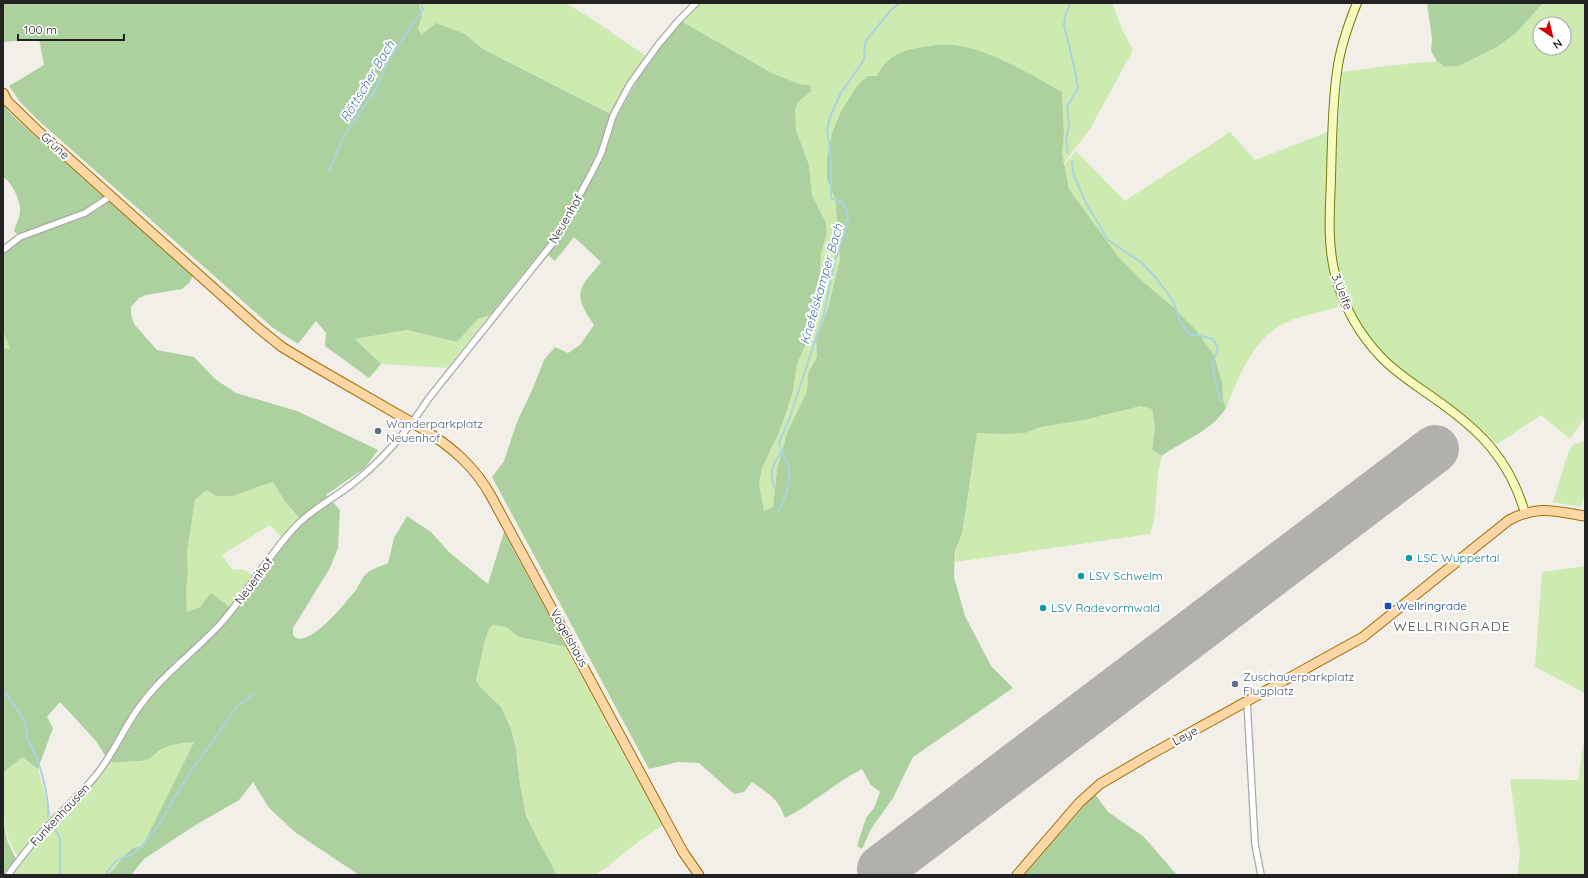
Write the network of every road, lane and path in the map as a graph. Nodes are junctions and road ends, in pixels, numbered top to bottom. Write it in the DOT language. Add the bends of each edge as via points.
graph roads {
  1 [pos="696,3"];
  2 [pos="1357,3"];
  3 [pos="3,93"];
  4 [pos="111,196"];
  5 [pos="3,250"];
  6 [pos="413,422"];
  7 [pos="1525,513"];
  8 [pos="1585,516"];
  9 [pos="1247,701"];
  10 [pos="110,754"];
  11 [pos="8,875"];
  12 [pos="699,875"];
  13 [pos="1017,875"];
  14 [pos="1261,875"];
  1 -- 6 [label="street, Neuenhof" via="658,45 630,84 613,116 598,160 556,240 429,398"];
  2 -- 7 [label="street, 3.Uelfe" via="1347,28 1337,72 1329,227 1335,274 1348,310 1369,342 1403,377 1464,420 1483,437 1507,470"];
  3 -- 4 [label="main road, Grüne" via="8,102 36,129"];
  4 -- 5 [label="street" via="85,213 20,237"];
  4 -- 6 [label="main road, Grüne" via="282,347"];
  6 -- 10 [label="street, Neuenhof" via="361,477 312,511 287,536 249,589 222,621 141,704"];
  6 -- 12 [label="main road, Vogelshaus" via="454,450 485,484 683,852"];
  7 -- 8 [label="main road" via="1548,510"];
  7 -- 9 [label="main road, Leye" via="1502,526 1377,627 1342,650"];
  9 -- 13 [label="main road, Leye" via="1146,757 1090,792"];
  9 -- 14 [label="street" via="1255,844"];
  10 -- 11 [label="street, Funkenhausen" via="99,772 36,839"];
}
